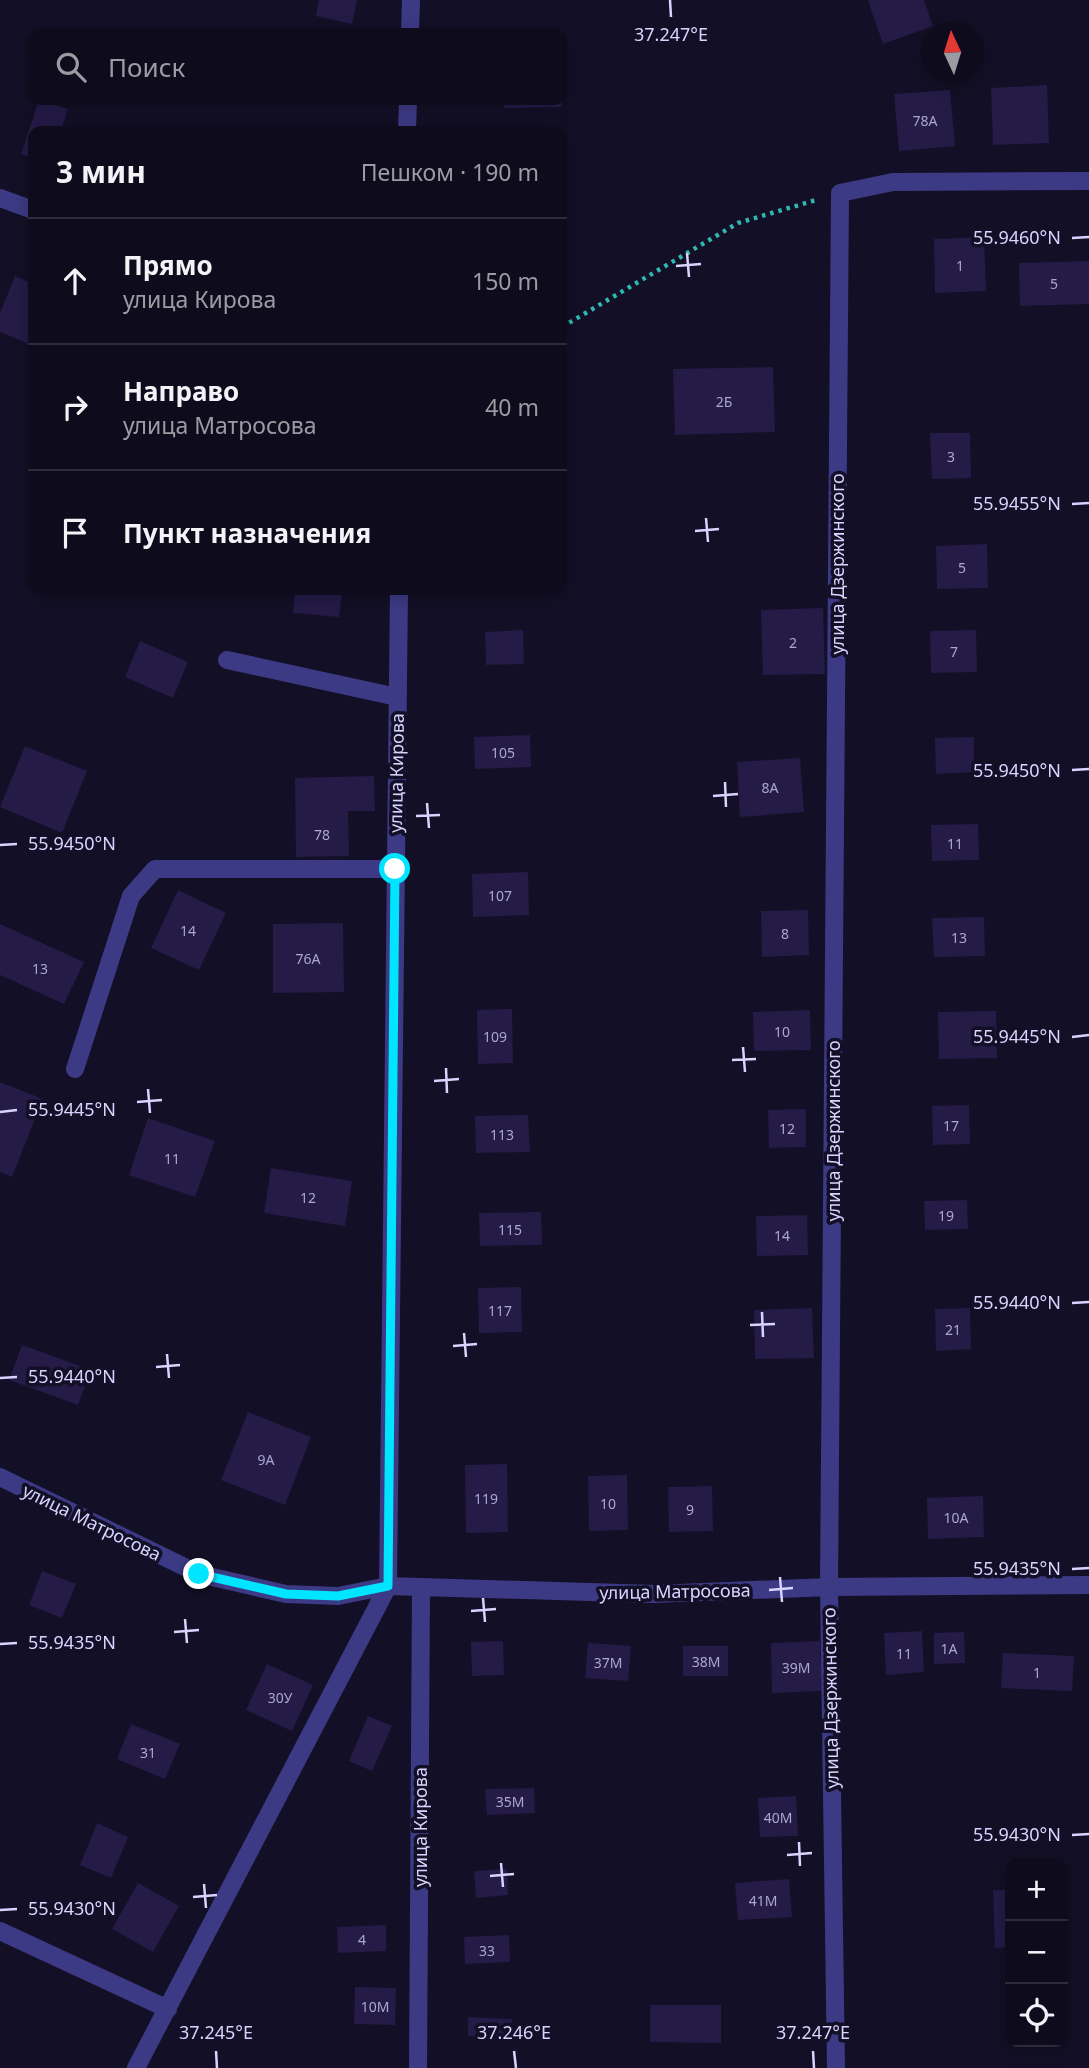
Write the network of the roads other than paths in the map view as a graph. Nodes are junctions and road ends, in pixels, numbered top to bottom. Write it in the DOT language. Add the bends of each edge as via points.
graph roads {
  1 [pos="411,0"];
  2 [pos="410,28"];
  3 [pos="408,105"];
  4 [pos="407,126"];
  5 [pos="1089,181"];
  6 [pos="0,198"];
  7 [pos="28,208"];
  8 [pos="399,595"];
  9 [pos="227,660"];
  10 [pos="397,697"];
  11 [pos="395,869"];
  12 [pos="75,1069"];
  13 [pos="0,1477"];
  14 [pos="1089,1585"];
  15 [pos="388,1586"];
  16 [pos="421,1587"];
  17 [pos="829,1587"];
  18 [pos="0,1931"];
  19 [pos="168,2009"];
  20 [pos="136,2068"];
  21 [pos="418,2068"];
  22 [pos="836,2068"];
  1 -- 2 [label="street"];
  3 -- 4 [label="street"];
  5 -- 17 [label="street, улица Дзержинского" via="893,182 841,193"];
  6 -- 7 [label="street"];
  8 -- 10 [label="street, улица Кирова"];
  9 -- 10 [label="street"];
  10 -- 11 [label="street, улица Кирова"];
  11 -- 12 [label="street" via="155,869 131,896"];
  11 -- 15 [label="street, улица Кирова"];
  13 -- 15 [label="street, улица Матросова" via="199,1574 286,1594 338,1596"];
  14 -- 17 [label="street, улица Матросова"];
  15 -- 16 [label="street, улица Матросова"];
  15 -- 19 [label="street"];
  16 -- 17 [label="street, улица Матросова" via="654,1594"];
  16 -- 21 [label="street, улица Кирова"];
  17 -- 22 [label="street, улица Дзержинского"];
  18 -- 19 [label="street"];
  19 -- 20 [label="street"];
}
